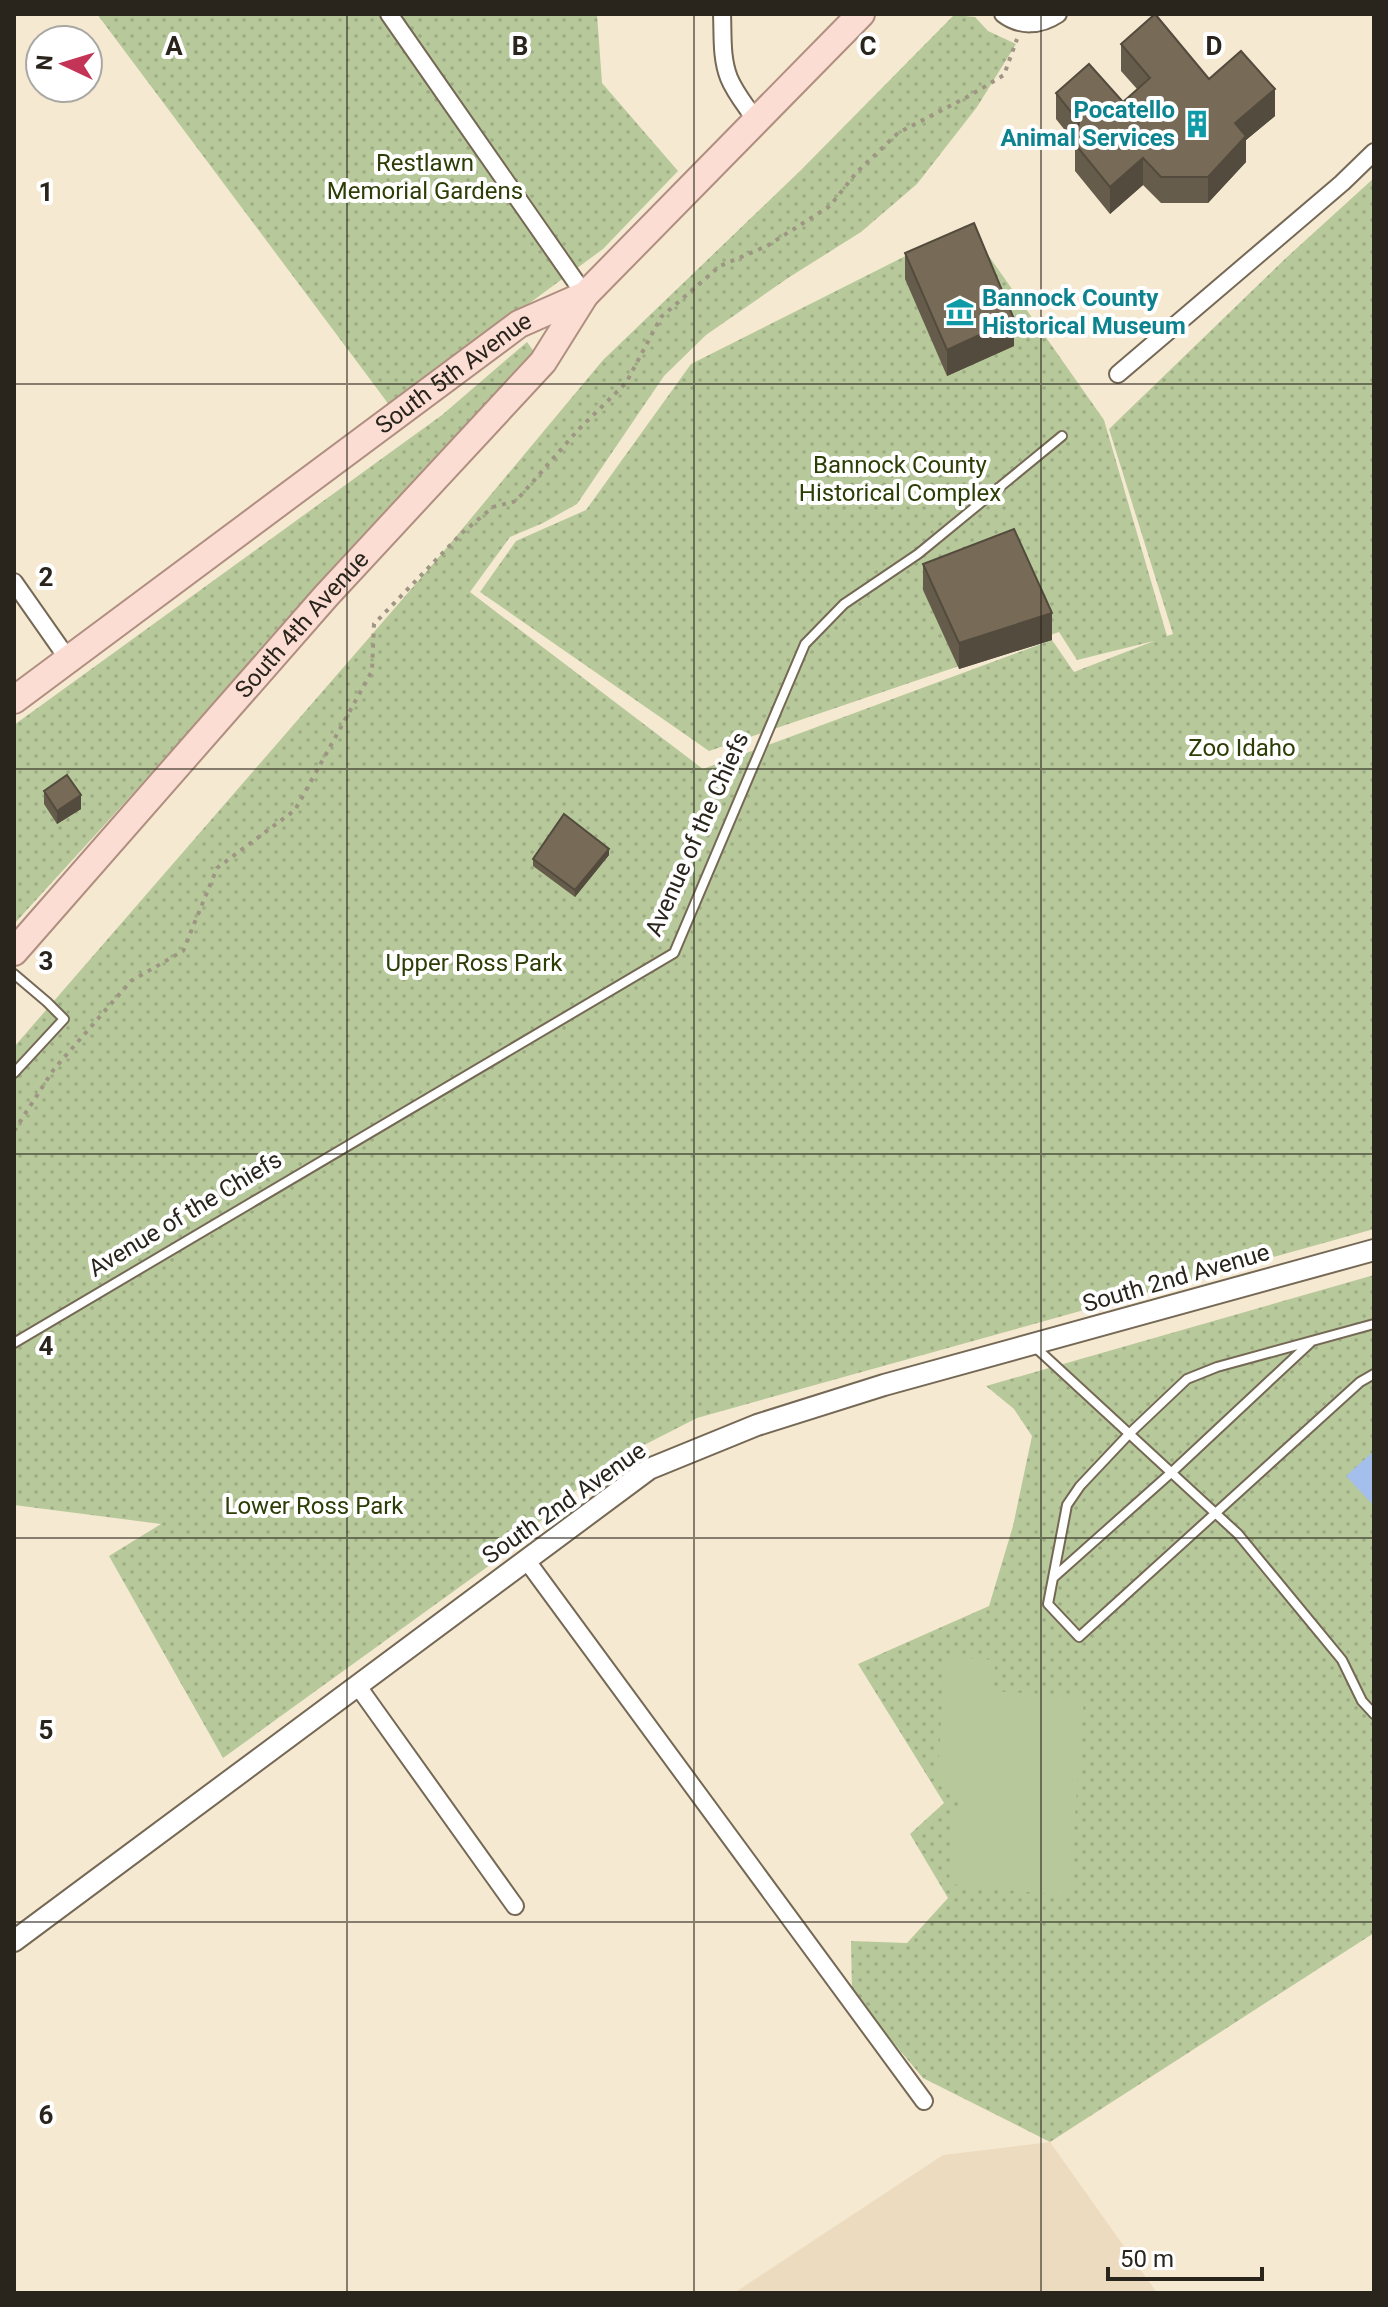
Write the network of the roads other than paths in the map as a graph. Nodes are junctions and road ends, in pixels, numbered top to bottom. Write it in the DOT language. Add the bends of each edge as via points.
graph roads {
  1 [pos="389,14"];
  2 [pos="722,14"];
  3 [pos="861,14"];
  4 [pos="1003,14"];
  5 [pos="1058,14"];
  6 [pos="756,121"];
  7 [pos="1374,152"];
  8 [pos="585,295"];
  9 [pos="1118,374"];
  10 [pos="1062,436"];
  11 [pos="14,582"];
  12 [pos="68,659"];
  13 [pos="14,700"];
  14 [pos="14,952"];
  15 [pos="14,974"];
  16 [pos="14,1073"];
  17 [pos="1374,1250"];
  18 [pos="1374,1324"];
  19 [pos="1312,1341"];
  20 [pos="14,1343"];
  21 [pos="1033,1345"];
  22 [pos="1374,1374"];
  23 [pos="1130,1433"];
  24 [pos="1172,1472"];
  25 [pos="1215,1513"];
  26 [pos="527,1561"];
  27 [pos="1053,1577"];
  28 [pos="357,1685"];
  29 [pos="1374,1714"];
  30 [pos="515,1906"];
  31 [pos="14,1941"];
  32 [pos="924,2101"];
  1 -- 8 [label="street"];
  2 -- 6 [label="street" via="728,76"];
  3 -- 6 [label="main road, South 5th Avenue"];
  4 -- 5 [label="street" via="1034,24"];
  6 -- 8 [label="main road, South 5th Avenue"];
  7 -- 9 [label="street"];
  8 -- 12 [label="main road, South 5th Avenue" via="519,324"];
  8 -- 14 [label="main road, South 4th Avenue" via="543,362 326,596"];
  10 -- 20 [label="lane, Avenue of the Chiefs" via="918,554 844,604 805,644 674,953"];
  11 -- 12 [label="street"];
  12 -- 13 [label="main road, South 5th Avenue"];
  15 -- 16 [label="lane" via="64,1019"];
  17 -- 21 [label="street, South 2nd Avenue"];
  18 -- 19 [label="lane"];
  19 -- 23 [label="lane" via="1187,1379"];
  19 -- 24 [label="lane"];
  21 -- 23 [label="lane"];
  21 -- 26 [label="street, South 2nd Avenue" via="757,1425 649,1469"];
  22 -- 25 [label="lane"];
  23 -- 24 [label="lane"];
  23 -- 27 [label="lane" via="1067,1505"];
  24 -- 25 [label="lane"];
  24 -- 27 [label="lane"];
  25 -- 27 [label="lane" via="1079,1637 1048,1604"];
  25 -- 29 [label="lane" via="1342,1660"];
  26 -- 28 [label="street, South 2nd Avenue"];
  26 -- 32 [label="street"];
  28 -- 30 [label="street"];
  28 -- 31 [label="street, South 2nd Avenue"];
}
